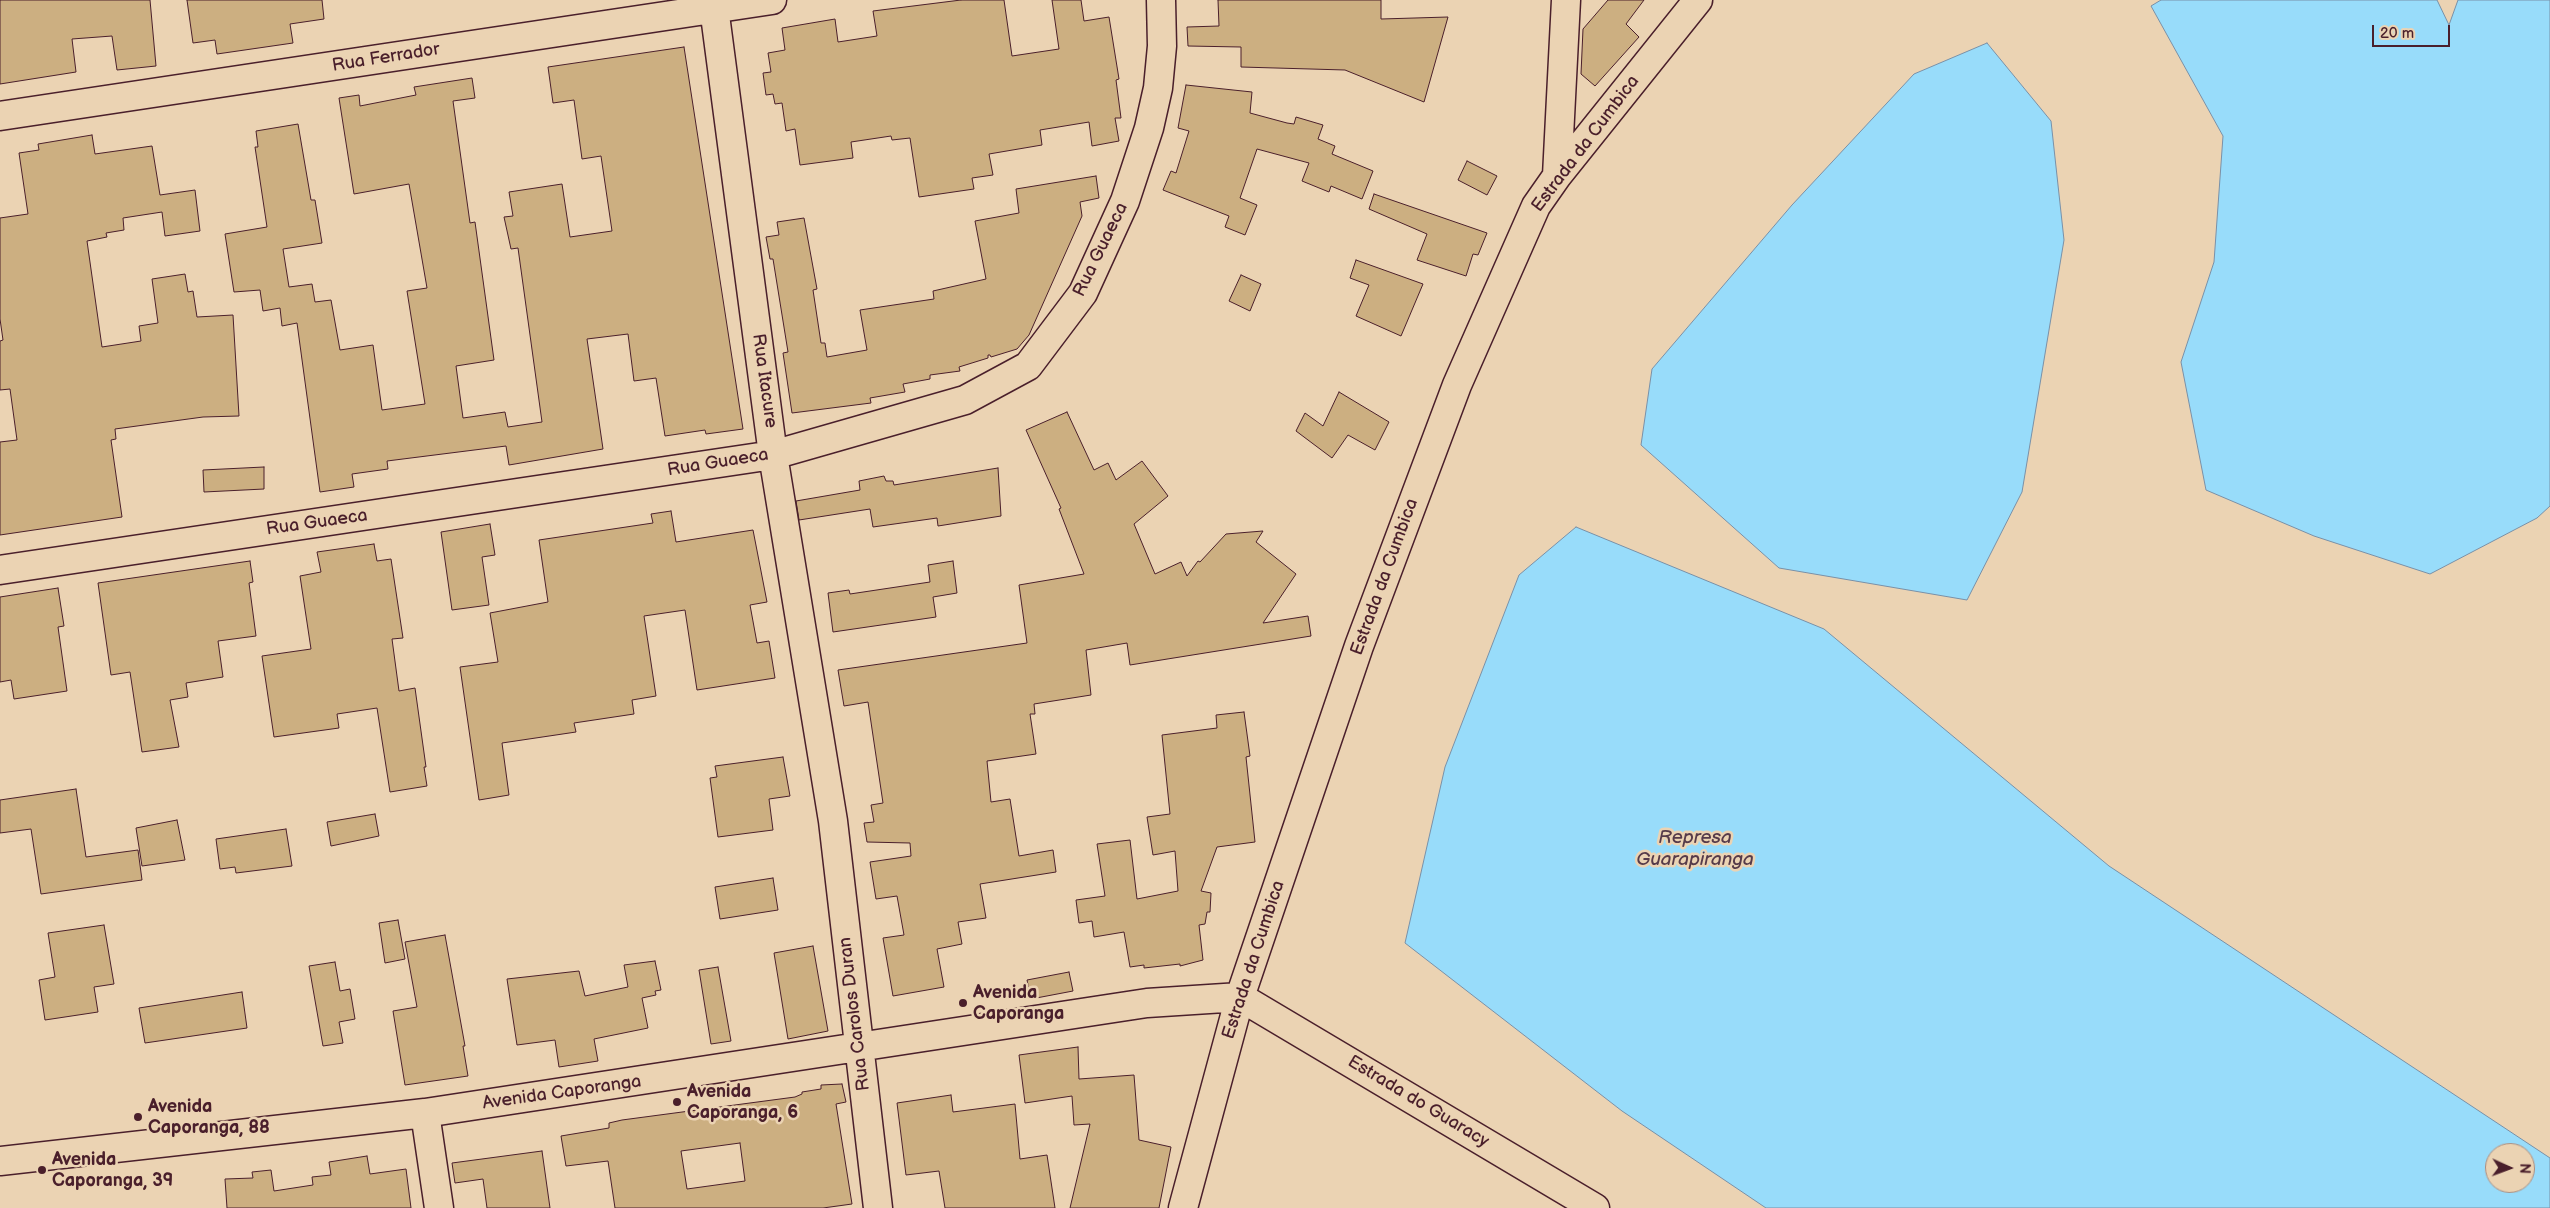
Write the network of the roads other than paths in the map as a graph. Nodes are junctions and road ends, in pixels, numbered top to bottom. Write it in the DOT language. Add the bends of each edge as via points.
graph roads {
  1 [pos="772,0"];
  2 [pos="1161,0"];
  3 [pos="1566,0"];
  4 [pos="1698,0"];
  5 [pos="713,4"];
  6 [pos="0,116"];
  7 [pos="1558,176"];
  8 [pos="773,455"];
  9 [pos="0,570"];
  10 [pos="833,820"];
  11 [pos="1240,997"];
  12 [pos="858,1049"];
  13 [pos="425,1113"];
  14 [pos="0,1161"];
  15 [pos="439,1208"];
  16 [pos="878,1208"];
  17 [pos="1183,1208"];
  18 [pos="1595,1208"];
  1 -- 5 [label="street, Rua Ferrador"];
  2 -- 8 [label="street, Rua Guaeca" via="1162,46 1158,88 1149,128 1125,201 1083,293 1028,366 965,400"];
  3 -- 7 [label="street"];
  4 -- 7 [label="street, Estrada da Cumbica"];
  5 -- 6 [label="street, Rua Ferrador"];
  5 -- 8 [label="street, Rua Itacure"];
  7 -- 11 [label="street, Estrada da Cumbica" via="1536,206 1457,385 1359,646"];
  8 -- 9 [label="street, Rua Guaeca"];
  8 -- 10 [label="street, Rua Itacure"];
  10 -- 12 [label="street, Rua Carolos Duran"];
  11 -- 12 [label="street, Avenida Caporanga" via="1146,1003"];
  11 -- 17 [label="street, Estrada da Cumbica"];
  11 -- 18 [label="street, Estrada do Guaracy"];
  12 -- 13 [label="street, Avenida Caporanga"];
  12 -- 16 [label="street, Rua Carolos Duran"];
  13 -- 14 [label="street, Avenida Caporanga"];
  13 -- 15 [label="street"];
}
